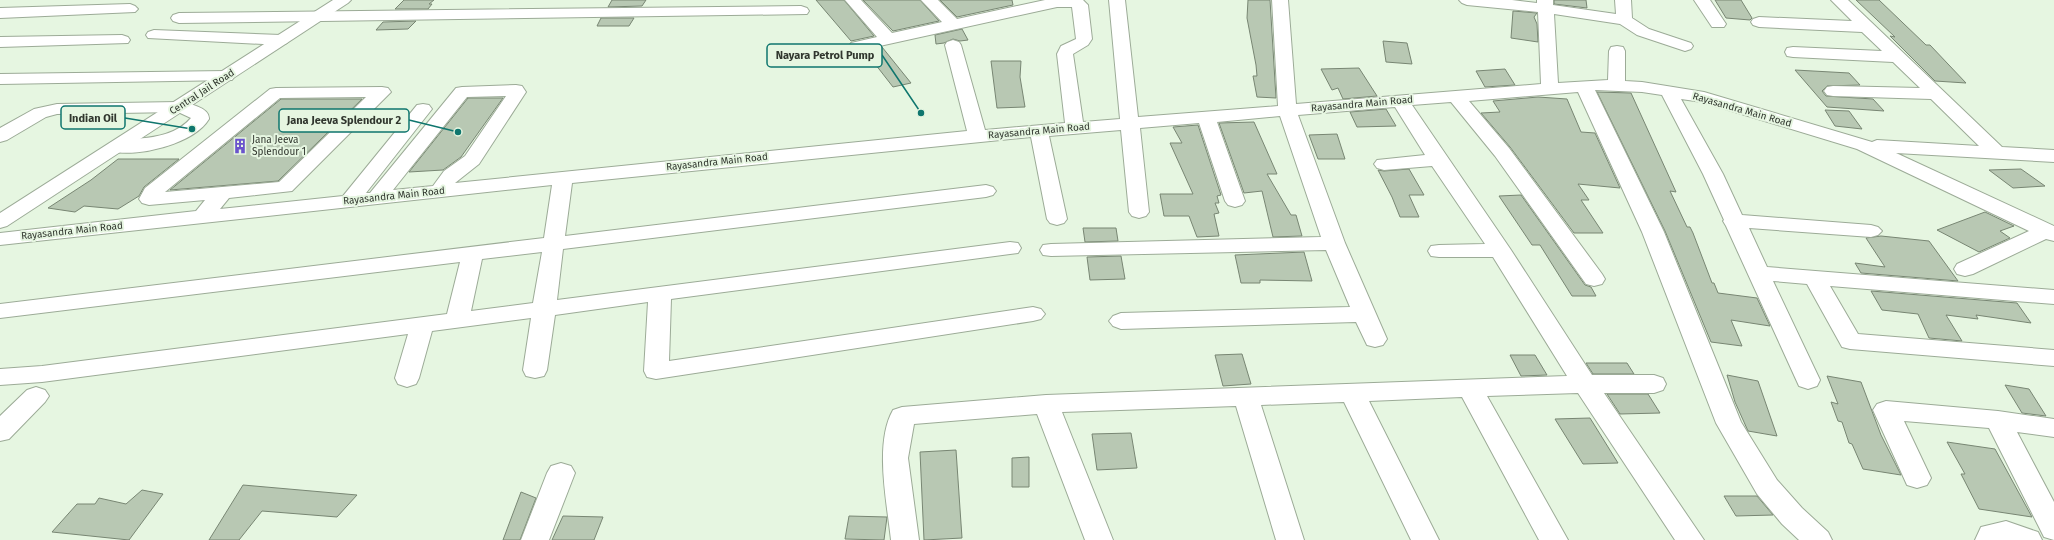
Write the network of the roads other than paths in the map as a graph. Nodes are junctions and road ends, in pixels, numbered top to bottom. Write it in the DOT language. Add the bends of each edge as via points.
graph roads {
  1 [pos="343,0"];
  2 [pos="572,0"];
  3 [pos="853,0"];
  4 [pos="929,0"];
  5 [pos="1002,0"];
  6 [pos="1117,0"];
  7 [pos="1280,0"];
  8 [pos="1471,0"];
  9 [pos="1623,0"];
  10 [pos="1702,0"];
  11 [pos="1840,0"];
  12 [pos="136,4"];
  13 [pos="1545,4"];
  14 [pos="735,6"];
  15 [pos="801,11"];
  16 [pos="1015,11"];
  17 [pos="0,13"];
  18 [pos="564,13"];
  19 [pos="179,18"];
  20 [pos="316,18"];
  21 [pos="1624,20"];
  22 [pos="1759,22"];
  23 [pos="1718,24"];
  24 [pos="954,25"];
  25 [pos="1868,28"];
  26 [pos="154,35"];
  27 [pos="888,39"];
  28 [pos="122,40"];
  29 [pos="281,40"];
  30 [pos="88,41"];
  31 [pos="0,42"];
  32 [pos="953,45"];
  33 [pos="858,46"];
  34 [pos="1685,46"];
  35 [pos="1617,51"];
  36 [pos="1793,52"];
  37 [pos="1898,57"];
  38 [pos="226,76"];
  39 [pos="22,78"];
  40 [pos="0,79"];
  41 [pos="1584,86"];
  42 [pos="1616,86"];
  43 [pos="1550,89"];
  44 [pos="1668,91"];
  45 [pos="1833,91"];
  46 [pos="0,92"];
  47 [pos="1937,94"];
  48 [pos="1455,96"];
  49 [pos="1400,101"];
  50 [pos="178,107"];
  51 [pos="423,109"];
  52 [pos="1287,110"];
  53 [pos="1206,117"];
  54 [pos="1129,124"];
  55 [pos="1075,128"];
  56 [pos="1039,131"];
  57 [pos="0,136"];
  58 [pos="977,136"];
  59 [pos="1864,145"];
  60 [pos="117,147"];
  61 [pos="1997,153"];
  62 [pos="2054,156"];
  63 [pos="1438,160"];
  64 [pos="1384,164"];
  65 [pos="562,178"];
  66 [pos="439,191"];
  67 [pos="986,191"];
  68 [pos="223,193"];
  69 [pos="376,198"];
  70 [pos="349,201"];
  71 [pos="1234,201"];
  72 [pos="1139,212"];
  73 [pos="202,217"];
  74 [pos="1057,219"];
  75 [pos="1733,220"];
  76 [pos="0,222"];
  77 [pos="1871,231"];
  78 [pos="2050,233"];
  79 [pos="0,239"];
  80 [pos="1334,243"];
  81 [pos="553,244"];
  82 [pos="1010,248"];
  83 [pos="1051,250"];
  84 [pos="1500,250"];
  85 [pos="1439,251"];
  86 [pos="473,254"];
  87 [pos="1965,269"];
  88 [pos="1759,273"];
  89 [pos="1815,278"];
  90 [pos="1594,279"];
  91 [pos="660,293"];
  92 [pos="2054,297"];
  93 [pos="544,309"];
  94 [pos="1,312"];
  95 [pos="1032,314"];
  96 [pos="1364,314"];
  97 [pos="457,320"];
  98 [pos="1121,322"];
  99 [pos="422,325"];
  100 [pos="1375,339"];
  101 [pos="2054,358"];
  102 [pos="534,370"];
  103 [pos="0,377"];
  104 [pos="407,378"];
  105 [pos="1808,380"];
  106 [pos="1585,384"];
  107 [pos="1654,384"];
  108 [pos="1470,389"];
  109 [pos="1353,394"];
  110 [pos="36,396"];
  111 [pos="1246,398"];
  112 [pos="1046,404"];
  113 [pos="1998,420"];
  114 [pos="2054,428"];
  115 [pos="0,432"];
  116 [pos="561,473"];
  117 [pos="1917,478"];
  118 [pos="2054,529"];
  119 [pos="534,540"];
  120 [pos="905,540"];
  121 [pos="1099,540"];
  122 [pos="1290,540"];
  123 [pos="1425,540"];
  124 [pos="1554,540"];
  125 [pos="1690,540"];
  126 [pos="1818,540"];
  127 [pos="1989,540"];
  128 [pos="2028,540"];
  1 -- 20 [label="street, Central Jail Road"];
  2 -- 18 [label="street"];
  3 -- 27 [label="street"];
  4 -- 24 [label="street"];
  5 -- 16 [label="street"];
  6 -- 54 [label="street"];
  7 -- 52 [label="street"];
  8 -- 13 [label="street"];
  9 -- 21 [label="street"];
  10 -- 23 [label="street"];
  11 -- 25 [label="street"];
  12 -- 17 [label="street"];
  12 -- 30 [label="street"];
  13 -- 21 [label="street"];
  13 -- 43 [label="street"];
  14 -- 15 [label="street"];
  14 -- 18 [label="street"];
  16 -- 24 [label="street"];
  16 -- 55 [label="street" via="1066,1 1080,5 1084,39 1065,54"];
  18 -- 20 [label="street"];
  19 -- 20 [label="street"];
  20 -- 29 [label="street, Central Jail Road"];
  21 -- 34 [label="street" via="1643,32"];
  22 -- 25 [label="street"];
  24 -- 27 [label="street"];
  25 -- 37 [label="street"];
  26 -- 29 [label="street"];
  27 -- 33 [label="street"];
  28 -- 30 [label="street"];
  29 -- 38 [label="street, Central Jail Road"];
  30 -- 31 [label="street"];
  32 -- 58 [label="street"];
  35 -- 42 [label="street"];
  36 -- 37 [label="street"];
  37 -- 47 [label="street"];
  38 -- 39 [label="street"];
  38 -- 50 [label="street, Central Jail Road"];
  39 -- 40 [label="street"];
  39 -- 46 [label="street"];
  41 -- 42 [label="street, Rayasandra Main Road"];
  41 -- 43 [label="street, Rayasandra Main Road"];
  41 -- 126 [label="street" via="1653,232 1728,423 1767,487 1792,516"];
  42 -- 44 [label="street, Rayasandra Main Road"];
  43 -- 48 [label="street, Rayasandra Main Road"];
  44 -- 59 [label="street, Rayasandra Main Road" via="1704,97"];
  44 -- 75 [label="street"];
  45 -- 47 [label="street"];
  47 -- 61 [label="street"];
  48 -- 49 [label="street, Rayasandra Main Road"];
  48 -- 90 [label="street" via="1502,152"];
  49 -- 52 [label="street, Rayasandra Main Road"];
  49 -- 63 [label="street"];
  50 -- 57 [label="street" via="57,109 40,113"];
  50 -- 60 [label="street, Central Jail Road"];
  50 -- 60 [label="street" via="196,112 201,117 200,121 175,138 164,142"];
  51 -- 70 [label="street"];
  52 -- 53 [label="street, Rayasandra Main Road"];
  52 -- 80 [label="street"];
  53 -- 54 [label="street, Rayasandra Main Road"];
  53 -- 71 [label="street"];
  54 -- 55 [label="street, Rayasandra Main Road"];
  54 -- 72 [label="street"];
  55 -- 56 [label="street, Rayasandra Main Road"];
  56 -- 58 [label="street, Rayasandra Main Road"];
  56 -- 74 [label="street"];
  58 -- 65 [label="street, Rayasandra Main Road"];
  59 -- 61 [label="street"];
  59 -- 78 [label="street, Rayasandra Main Road"];
  60 -- 76 [label="street, Central Jail Road"];
  61 -- 62 [label="street"];
  63 -- 64 [label="street"];
  63 -- 84 [label="street"];
  65 -- 66 [label="street, Rayasandra Main Road"];
  65 -- 81 [label="street"];
  66 -- 69 [label="street, Rayasandra Main Road"];
  66 -- 69 [label="street" via="451,175 472,160 516,90 462,92"];
  67 -- 81 [label="street"];
  68 -- 68 [label="street" via="285,187 382,92 276,93 152,192 149,199"];
  68 -- 73 [label="street"];
  69 -- 70 [label="street, Rayasandra Main Road"];
  70 -- 73 [label="street, Rayasandra Main Road"];
  73 -- 79 [label="street, Rayasandra Main Road"];
  75 -- 77 [label="street"];
  75 -- 88 [label="street"];
  78 -- 87 [label="street"];
  80 -- 83 [label="street"];
  80 -- 96 [label="street"];
  81 -- 86 [label="street"];
  81 -- 93 [label="street"];
  82 -- 91 [label="street"];
  84 -- 85 [label="street"];
  84 -- 106 [label="street"];
  86 -- 94 [label="street"];
  86 -- 97 [label="street"];
  88 -- 89 [label="street"];
  88 -- 105 [label="street"];
  89 -- 92 [label="street"];
  89 -- 101 [label="street" via="1850,341"];
  91 -- 93 [label="street"];
  91 -- 95 [label="street" via="656,371"];
  93 -- 97 [label="street"];
  93 -- 102 [label="street"];
  96 -- 98 [label="street"];
  96 -- 100 [label="street"];
  97 -- 99 [label="street"];
  99 -- 103 [label="street" via="42,374"];
  99 -- 104 [label="street"];
  106 -- 107 [label="street"];
  106 -- 108 [label="street"];
  106 -- 125 [label="street"];
  108 -- 109 [label="street"];
  108 -- 124 [label="street"];
  109 -- 111 [label="street"];
  109 -- 123 [label="street"];
  110 -- 115 [label="street"];
  111 -- 112 [label="street"];
  111 -- 122 [label="street"];
  112 -- 120 [label="street" via="902,416 894,458"];
  112 -- 121 [label="street"];
  113 -- 114 [label="street"];
  113 -- 117 [label="street" via="1886,410"];
  113 -- 118 [label="street"];
  116 -- 119 [label="street"];
  127 -- 128 [label="street" via="1991,535 2006,532"];
}
